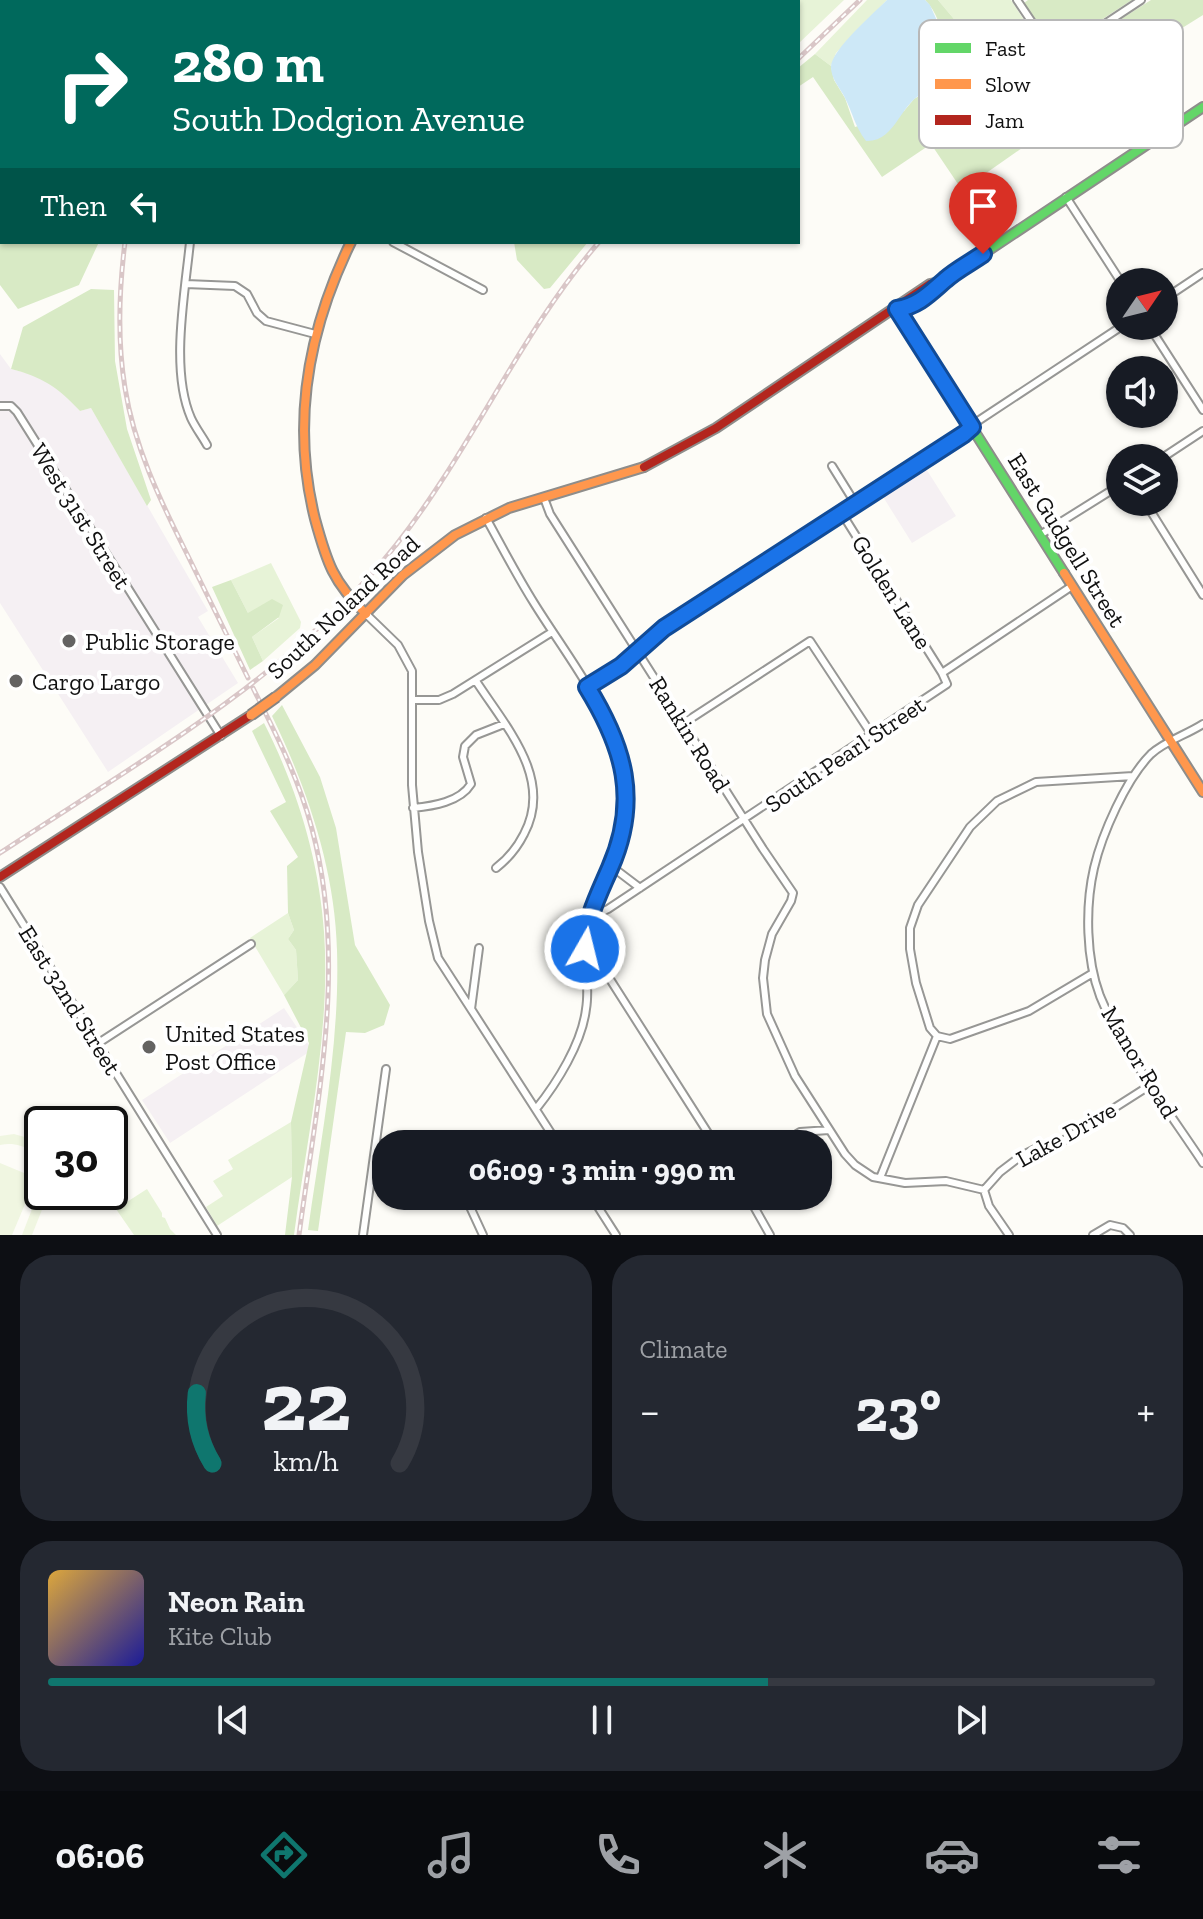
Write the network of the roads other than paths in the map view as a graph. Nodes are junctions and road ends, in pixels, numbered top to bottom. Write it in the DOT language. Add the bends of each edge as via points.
graph roads {
  1 [pos="1017,0"];
  2 [pos="1141,0"];
  3 [pos="1030,20"];
  4 [pos="1111,20"];
  5 [pos="1203,107"];
  6 [pos="1183,120"];
  7 [pos="1141,148"];
  8 [pos="1066,197"];
  9 [pos="190,244"];
  10 [pos="350,244"];
  11 [pos="397,244"];
  12 [pos="1112,268"];
  13 [pos="1203,273"];
  14 [pos="186,284"];
  15 [pos="483,290"];
  16 [pos="1178,290"];
  17 [pos="897,309"];
  18 [pos="315,334"];
  19 [pos="1106,337"];
  20 [pos="1158,340"];
  21 [pos="1,406"];
  22 [pos="1203,410"];
  23 [pos="972,427"];
  24 [pos="1203,431"];
  25 [pos="207,445"];
  26 [pos="1178,447"];
  27 [pos="832,466"];
  28 [pos="1106,494"];
  29 [pos="544,498"];
  30 [pos="855,503"];
  31 [pos="841,512"];
  32 [pos="1154,516"];
  33 [pos="486,518"];
  34 [pos="1040,535"];
  35 [pos="1072,586"];
  36 [pos="1203,595"];
  37 [pos="366,614"];
  38 [pos="552,632"];
  39 [pos="638,651"];
  40 [pos="942,673"];
  41 [pos="476,681"];
  42 [pos="587,687"];
  43 [pos="413,700"];
  44 [pos="684,723"];
  45 [pos="504,724"];
  46 [pos="1203,724"];
  47 [pos="872,735"];
  48 [pos="221,736"];
  49 [pos="1170,740"];
  50 [pos="1133,776"];
  51 [pos="1203,792"];
  52 [pos="413,808"];
  53 [pos="745,820"];
  54 [pos="611,866"];
  55 [pos="496,868"];
  56 [pos="0,877"];
  57 [pos="0,887"];
  58 [pos="640,889"];
  59 [pos="803,892"];
  60 [pos="793,893"];
  61 [pos="589,918"];
  62 [pos="585,940"];
  63 [pos="251,944"];
  64 [pos="479,948"];
  65 [pos="1093,973"];
  66 [pos="609,975"];
  67 [pos="587,984"];
  68 [pos="471,1009"];
  69 [pos="937,1036"];
  70 [pos="97,1044"];
  71 [pos="386,1069"];
  72 [pos="1152,1084"];
  73 [pos="536,1109"];
  74 [pos="377,1130"];
  75 [pos="549,1130"];
  76 [pos="706,1130"];
  77 [pos="829,1130"];
  78 [pos="832,1134"];
  79 [pos="1203,1163"];
  80 [pos="372,1167"];
  81 [pos="880,1178"];
  82 [pos="984,1190"];
  83 [pos="473,1210"];
  84 [pos="600,1210"];
  85 [pos="756,1210"];
  86 [pos="217,1235"];
  87 [pos="363,1235"];
  88 [pos="483,1235"];
  89 [pos="616,1235"];
  90 [pos="770,1235"];
  91 [pos="1009,1235"];
  92 [pos="1093,1235"];
  93 [pos="1130,1235"];
  1 -- 3 [label="street"];
  2 -- 4 [label="street"];
  5 -- 6 [label="main road, South Noland Road"];
  7 -- 8 [label="main road, South Noland Road"];
  8 -- 12 [label="street"];
  8 -- 17 [label="main road, South Noland Road" via="931,293"];
  9 -- 14 [label="street"];
  10 -- 18 [label="main road"];
  11 -- 15 [label="street"];
  13 -- 16 [label="street"];
  14 -- 18 [label="street" via="235,286 266,321"];
  14 -- 25 [label="street" via="184,394"];
  17 -- 23 [label="main road, East Gudgell Street"];
  17 -- 29 [label="main road, South Noland Road" via="680,449 635,471"];
  18 -- 37 [label="main road" via="303,408 305,470 339,586"];
  19 -- 23 [label="street"];
  20 -- 22 [label="street"];
  21 -- 48 [label="street, West 31st Street" via="17,412"];
  23 -- 30 [label="street"];
  23 -- 34 [label="main road, East Gudgell Street"];
  24 -- 26 [label="street"];
  27 -- 30 [label="street"];
  28 -- 34 [label="street"];
  29 -- 33 [label="main road, South Noland Road"];
  29 -- 39 [label="street, Rankin Road"];
  30 -- 31 [label="street"];
  31 -- 39 [label="street" via="664,628"];
  31 -- 40 [label="street, Golden Lane"];
  32 -- 36 [label="street"];
  33 -- 37 [label="main road, South Noland Road" via="426,555"];
  33 -- 38 [label="street"];
  34 -- 35 [label="main road, East Gudgell Street"];
  35 -- 40 [label="street, South Pearl Street"];
  35 -- 49 [label="main road, East Gudgell Street"];
  37 -- 43 [label="street" via="409,663"];
  37 -- 48 [label="main road, South Noland Road, bridge" via="315,665"];
  38 -- 41 [label="street"];
  38 -- 42 [label="street"];
  39 -- 42 [label="street"];
  39 -- 44 [label="street, Rankin Road"];
  40 -- 47 [label="street, South Pearl Street" via="947,681 942,689"];
  41 -- 43 [label="street" via="439,700"];
  41 -- 45 [label="street"];
  42 -- 54 [label="street" via="625,772 625,820"];
  43 -- 52 [label="street"];
  44 -- 47 [label="street" via="810,641"];
  44 -- 53 [label="street, Rankin Road"];
  45 -- 52 [label="street" via="476,735 465,746 471,784 466,792"];
  45 -- 55 [label="street" via="531,772 534,806 514,852"];
  46 -- 49 [label="street, Manor Road"];
  47 -- 53 [label="street, South Pearl Street"];
  48 -- 56 [label="main road, South Noland Road"];
  49 -- 50 [label="street, Manor Road"];
  49 -- 51 [label="main road, East Gudgell Street"];
  50 -- 65 [label="street, Manor Road" via="1094,868"];
  50 -- 69 [label="street" via="1036,782 997,801 970,827 918,905 910,928 916,983"];
  52 -- 68 [label="street" via="434,947"];
  53 -- 58 [label="street, South Pearl Street"];
  53 -- 60 [label="street, Rankin Road"];
  54 -- 58 [label="street"];
  54 -- 61 [label="street"];
  57 -- 70 [label="street, East 32nd Street"];
  58 -- 61 [label="street, South Pearl Street"];
  59 -- 60 [label="street"];
  60 -- 77 [label="street" via="772,934 764,996 771,1027"];
  61 -- 62 [label="street"];
  62 -- 66 [label="street"];
  62 -- 67 [label="street"];
  63 -- 70 [label="street"];
  64 -- 68 [label="street"];
  65 -- 69 [label="street" via="1029,1011 950,1039"];
  65 -- 72 [label="street, Manor Road" via="1107,1011"];
  66 -- 67 [label="street"];
  66 -- 76 [label="street"];
  67 -- 73 [label="street" via="579,1034 555,1085"];
  68 -- 73 [label="street"];
  69 -- 81 [label="street"];
  70 -- 86 [label="street, East 32nd Street"];
  71 -- 74 [label="street"];
  72 -- 79 [label="street, Manor Road"];
  72 -- 82 [label="street, Lake Drive" via="1064,1140 1021,1156"];
  73 -- 75 [label="street"];
  78 -- 81 [label="street" via="855,1165"];
  80 -- 87 [label="street"];
  81 -- 82 [label="street" via="946,1181"];
  82 -- 91 [label="street"];
  83 -- 88 [label="street"];
  84 -- 89 [label="street"];
  85 -- 90 [label="street"];
  92 -- 93 [label="street" via="1110,1225"];
}
